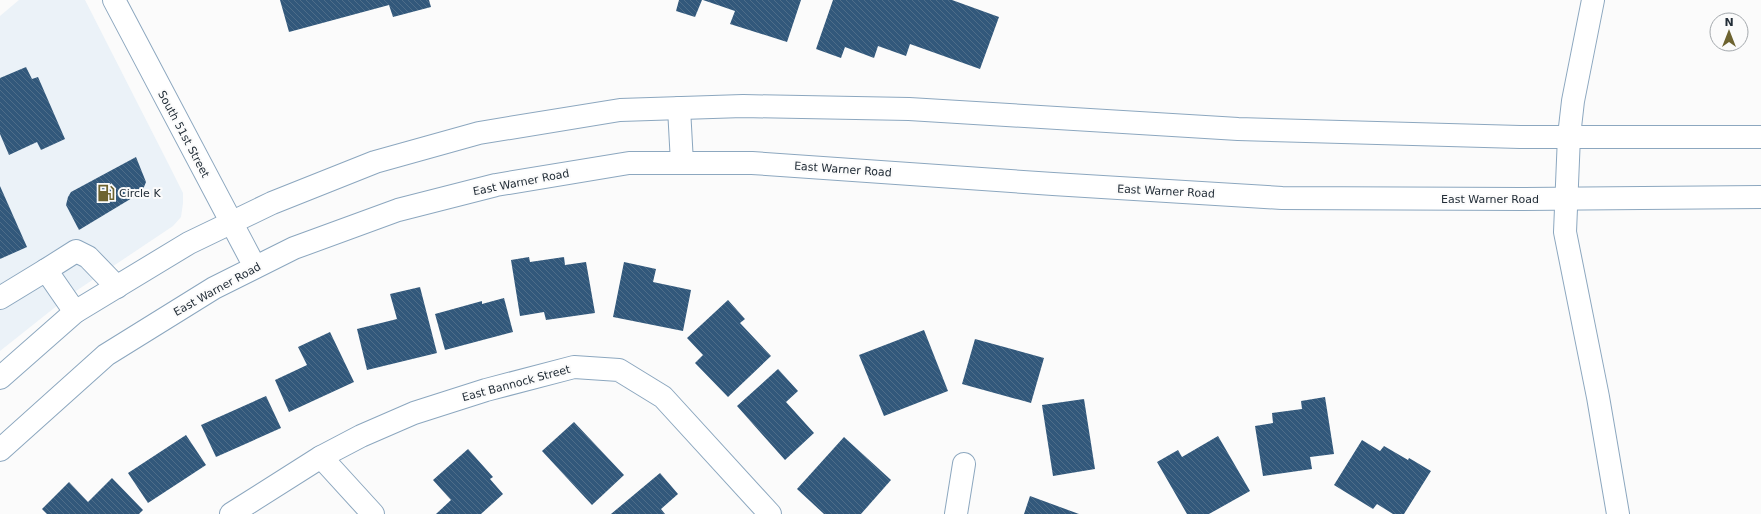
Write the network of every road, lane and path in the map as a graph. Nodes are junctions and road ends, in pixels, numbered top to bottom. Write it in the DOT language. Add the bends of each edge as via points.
graph roads {
  1 [pos="114,0"];
  2 [pos="1593,0"];
  3 [pos="678,108"];
  4 [pos="1569,136"];
  5 [pos="1761,138"];
  6 [pos="682,163"];
  7 [pos="1761,196"];
  8 [pos="1566,199"];
  9 [pos="230,222"];
  10 [pos="255,268"];
  11 [pos="46,270"];
  12 [pos="117,287"];
  13 [pos="0,298"];
  14 [pos="75,312"];
  15 [pos="0,378"];
  16 [pos="0,450"];
  17 [pos="321,457"];
  18 [pos="964,464"];
  19 [pos="231,514"];
  20 [pos="373,514"];
  21 [pos="770,514"];
  22 [pos="956,514"];
  23 [pos="1618,514"];
  1 -- 9 [label="main road, South 51st Street"];
  2 -- 4 [label="main road"];
  3 -- 4 [label="main road" via="743,106 909,109 1230,129"];
  3 -- 6 [label="main road"];
  3 -- 9 [label="main road" via="620,110 479,133 375,162"];
  4 -- 5 [label="main road"];
  4 -- 8 [label="main road"];
  6 -- 8 [label="main road, East Warner Road" via="752,163 1282,198"];
  6 -- 10 [label="main road, East Warner Road" via="629,163 496,185 398,210 294,248"];
  7 -- 8 [label="main road, East Warner Road"];
  8 -- 23 [label="main road" via="1565,232"];
  9 -- 10 [label="main road, South 51st Street"];
  9 -- 12 [label="main road" via="189,243"];
  10 -- 16 [label="main road, East Warner Road" via="214,288 106,355"];
  11 -- 12 [label="main road" via="76,251 88,257"];
  11 -- 13 [label="main road"];
  11 -- 14 [label="main road"];
  12 -- 14 [label="main road"];
  14 -- 15 [label="main road"];
  17 -- 19 [label="main road, East Bannock Street"];
  17 -- 20 [label="main road"];
  17 -- 21 [label="main road, East Bannock Street" via="414,413 486,390 574,367 619,370 663,397"];
  18 -- 22 [label="main road"];
}
